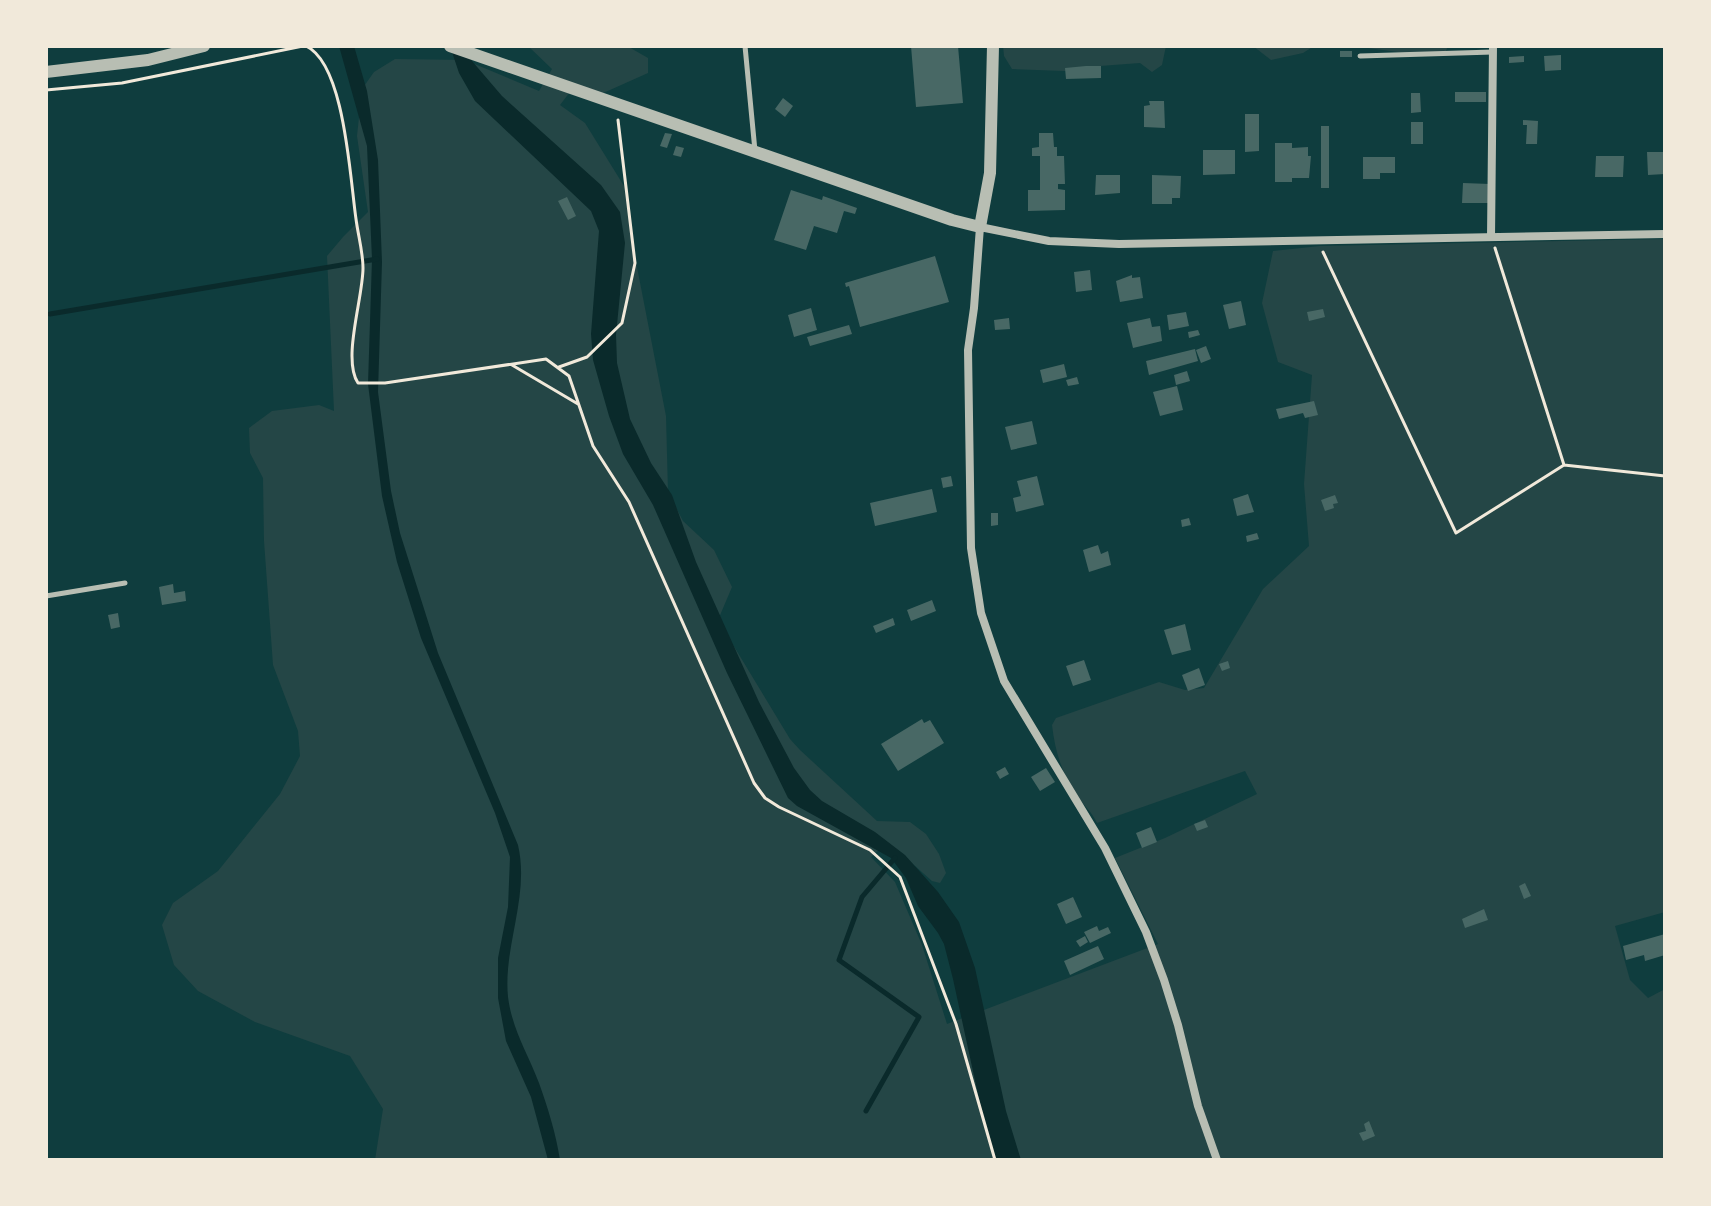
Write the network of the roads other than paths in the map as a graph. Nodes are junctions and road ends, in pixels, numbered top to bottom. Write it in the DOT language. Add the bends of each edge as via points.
graph roads {
  1 [pos="204,46"];
  2 [pos="450,46"];
  3 [pos="745,46"];
  4 [pos="993,46"];
  5 [pos="1493,49"];
  6 [pos="1360,56"];
  7 [pos="46,72"];
  8 [pos="755,152"];
  9 [pos="980,227"];
  10 [pos="1665,234"];
  11 [pos="1491,237"];
  12 [pos="125,583"];
  13 [pos="46,596"];
  14 [pos="1217,1160"];
  1 -- 7 [label="street" via="148,60"];
  2 -- 8 [label="street"];
  3 -- 8 [label="lane"];
  4 -- 9 [label="street" via="990,173"];
  5 -- 6 [label="lane"];
  5 -- 11 [label="street"];
  8 -- 9 [label="street"];
  9 -- 11 [label="street" via="1028,238 1100,244"];
  9 -- 14 [label="street" via="968,350 971,548 981,613 1004,681 1105,848 1146,932"];
  10 -- 11 [label="street"];
  12 -- 13 [label="lane"];
}
